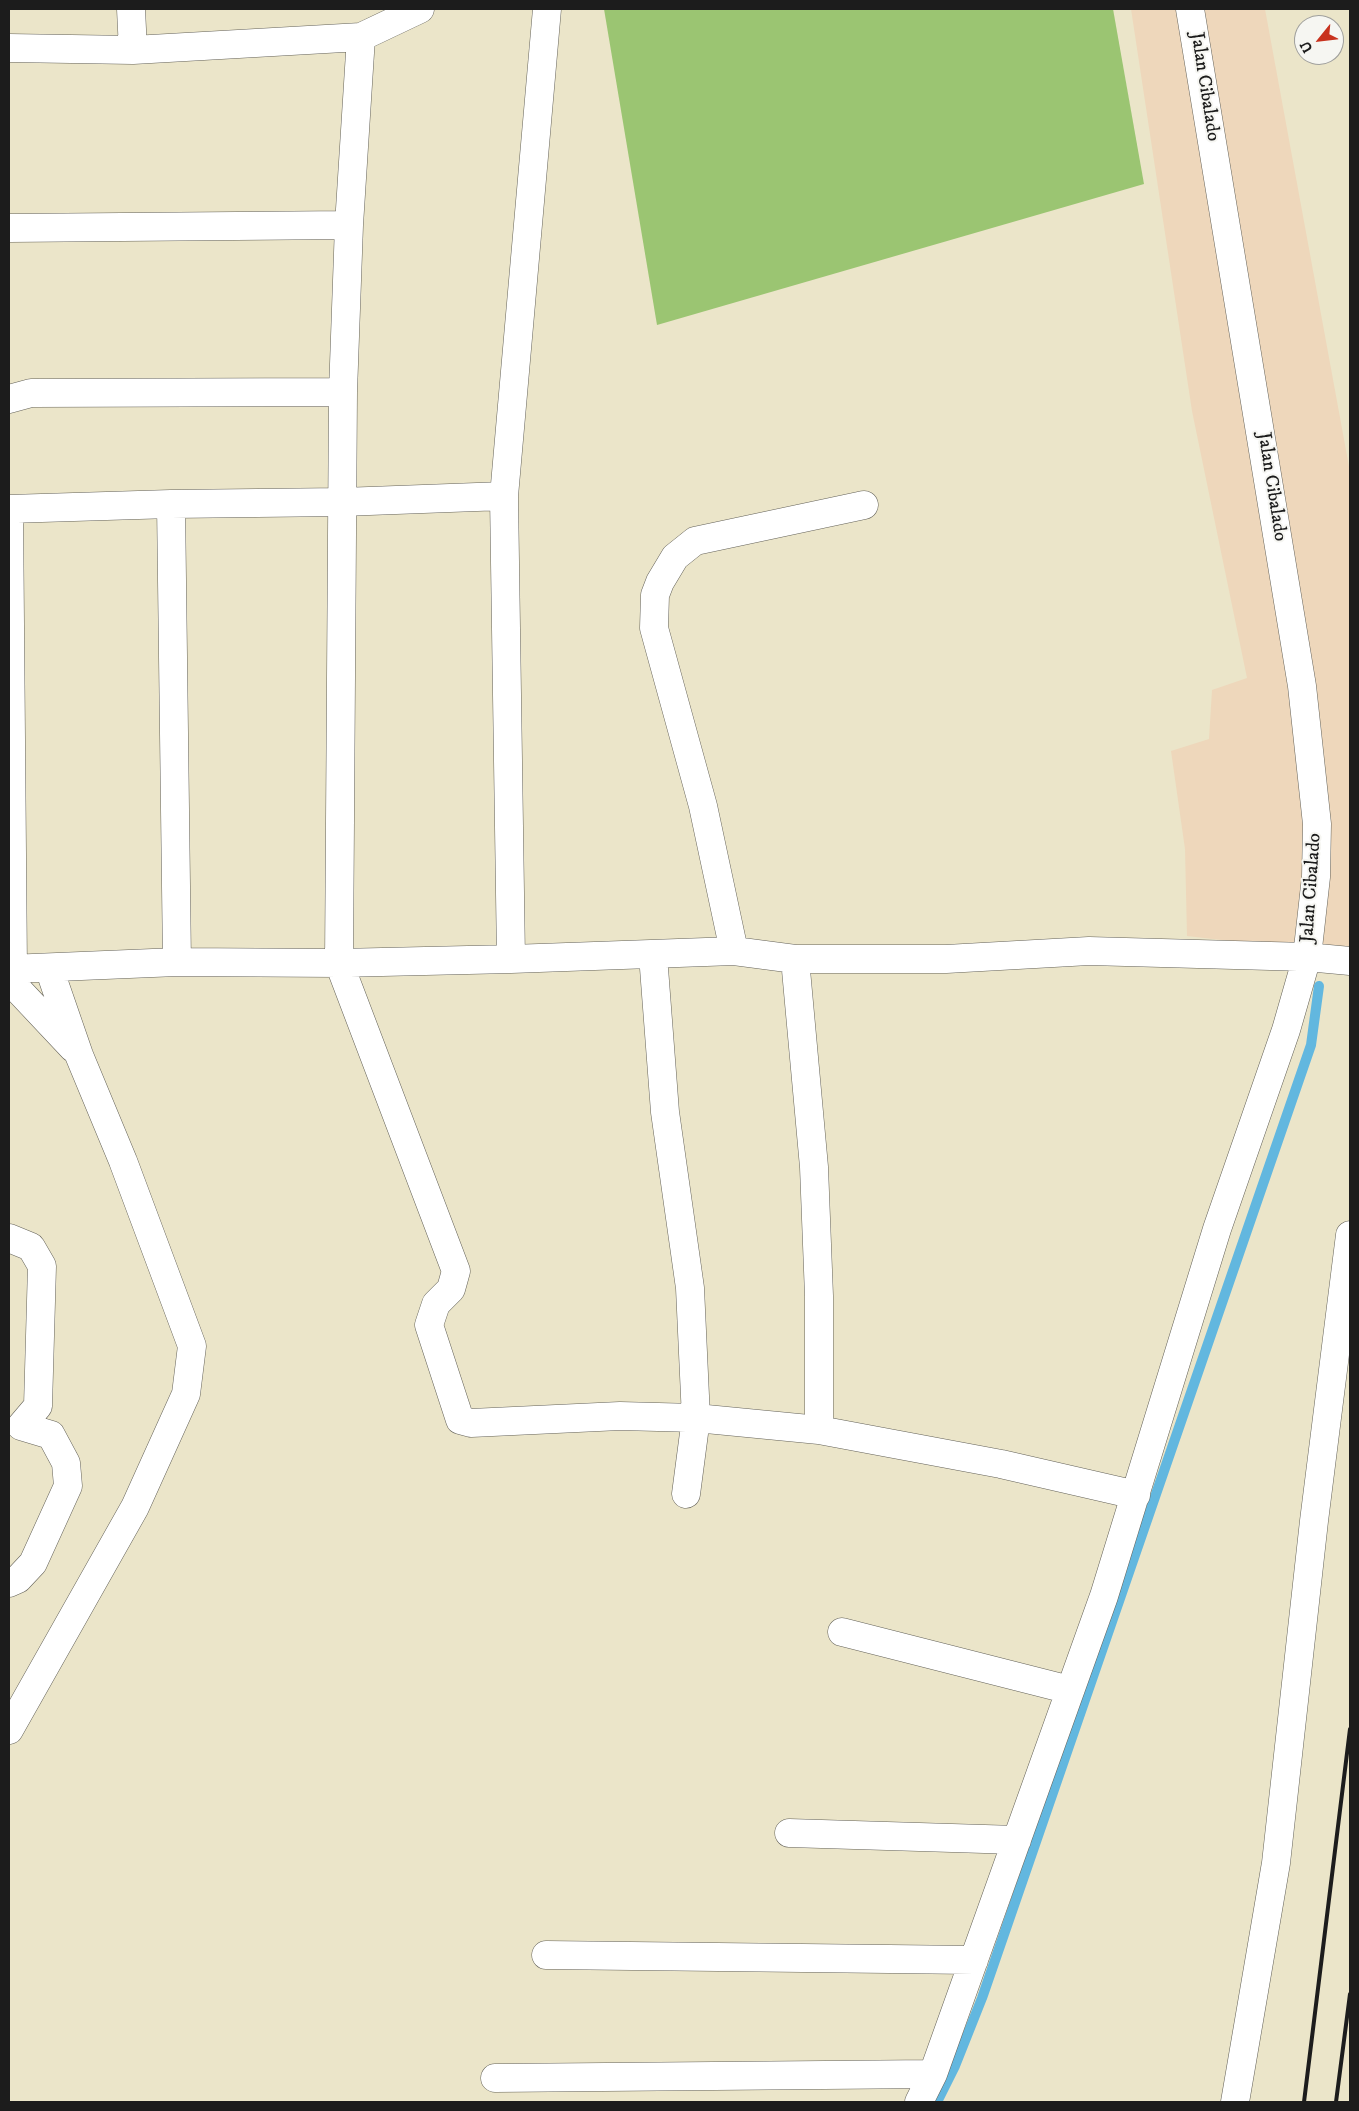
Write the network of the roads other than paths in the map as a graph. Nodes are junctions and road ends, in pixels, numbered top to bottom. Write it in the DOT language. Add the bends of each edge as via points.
graph roads {
  1 [pos="132,9"];
  2 [pos="420,9"];
  3 [pos="547,9"];
  4 [pos="1190,9"];
  5 [pos="360,37"];
  6 [pos="9,48"];
  7 [pos="133,50"];
  8 [pos="349,225"];
  9 [pos="9,228"];
  10 [pos="343,392"];
  11 [pos="9,399"];
  12 [pos="504,496"];
  13 [pos="342,502"];
  14 [pos="171,504"];
  15 [pos="864,505"];
  16 [pos="9,509"];
  17 [pos="734,951"];
  18 [pos="653,955"];
  19 [pos="1313,957"];
  20 [pos="511,959"];
  21 [pos="795,959"];
  22 [pos="1350,961"];
  23 [pos="177,962"];
  24 [pos="339,962"];
  25 [pos="49,968"];
  26 [pos="10,973"];
  27 [pos="79,1055"];
  28 [pos="1350,1235"];
  29 [pos="9,1238"];
  30 [pos="696,1418"];
  31 [pos="15,1426"];
  32 [pos="818,1430"];
  33 [pos="686,1494"];
  34 [pos="1136,1495"];
  35 [pos="9,1583"];
  36 [pos="842,1632"];
  37 [pos="1070,1690"];
  38 [pos="9,1730"];
  39 [pos="789,1833"];
  40 [pos="1017,1840"];
  41 [pos="546,1955"];
  42 [pos="974,1960"];
  43 [pos="933,2074"];
  44 [pos="495,2078"];
  45 [pos="920,2102"];
  46 [pos="1235,2102"];
  1 -- 7 [label="street"];
  2 -- 5 [label="street"];
  3 -- 12 [label="street"];
  4 -- 19 [label="street, Jalan Cibalado" via="1302,686 1317,824"];
  5 -- 7 [label="street"];
  5 -- 8 [label="street"];
  6 -- 7 [label="street"];
  8 -- 9 [label="street"];
  8 -- 10 [label="street"];
  10 -- 11 [label="street" via="32,393"];
  10 -- 13 [label="street"];
  12 -- 13 [label="street"];
  12 -- 20 [label="street"];
  13 -- 14 [label="street"];
  13 -- 24 [label="street"];
  14 -- 16 [label="street"];
  14 -- 23 [label="street"];
  15 -- 17 [label="street" via="695,541 675,557 656,595 653,613 656,636 700,797"];
  16 -- 26 [label="street"];
  17 -- 18 [label="street"];
  17 -- 21 [label="street"];
  18 -- 20 [label="street"];
  18 -- 30 [label="street" via="665,1112 690,1288"];
  19 -- 21 [label="street" via="1089,951 946,959"];
  19 -- 22 [label="street"];
  19 -- 34 [label="street, Jalan Cibalado" via="1217,1229"];
  20 -- 24 [label="street"];
  21 -- 32 [label="street" via="814,1167 819,1296"];
  23 -- 24 [label="street"];
  23 -- 25 [label="street"];
  24 -- 30 [label="street" via="456,1271 451,1290 436,1304 429,1325 460,1420 471,1423 620,1416"];
  25 -- 26 [label="street"];
  25 -- 27 [label="street"];
  26 -- 27 [label="street"];
  27 -- 38 [label="street" via="123,1161 192,1346 186,1394 135,1507"];
  28 -- 46 [label="street" via="1276,1863"];
  29 -- 31 [label="street" via="32,1247 42,1266 38,1406"];
  30 -- 32 [label="street"];
  30 -- 33 [label="street"];
  31 -- 35 [label="street" via="51,1435 66,1463 68,1486 33,1563 18,1579"];
  32 -- 34 [label="street" via="1000,1464"];
  34 -- 37 [label="street, Jalan Cibalado"];
  36 -- 37 [label="street"];
  37 -- 40 [label="street, Jalan Cibalado"];
  39 -- 40 [label="street"];
  40 -- 42 [label="street, Jalan Cibalado"];
  41 -- 42 [label="street"];
  42 -- 43 [label="street, Jalan Cibalado"];
  43 -- 44 [label="street"];
  43 -- 45 [label="street, Jalan Cibalado"];
}
